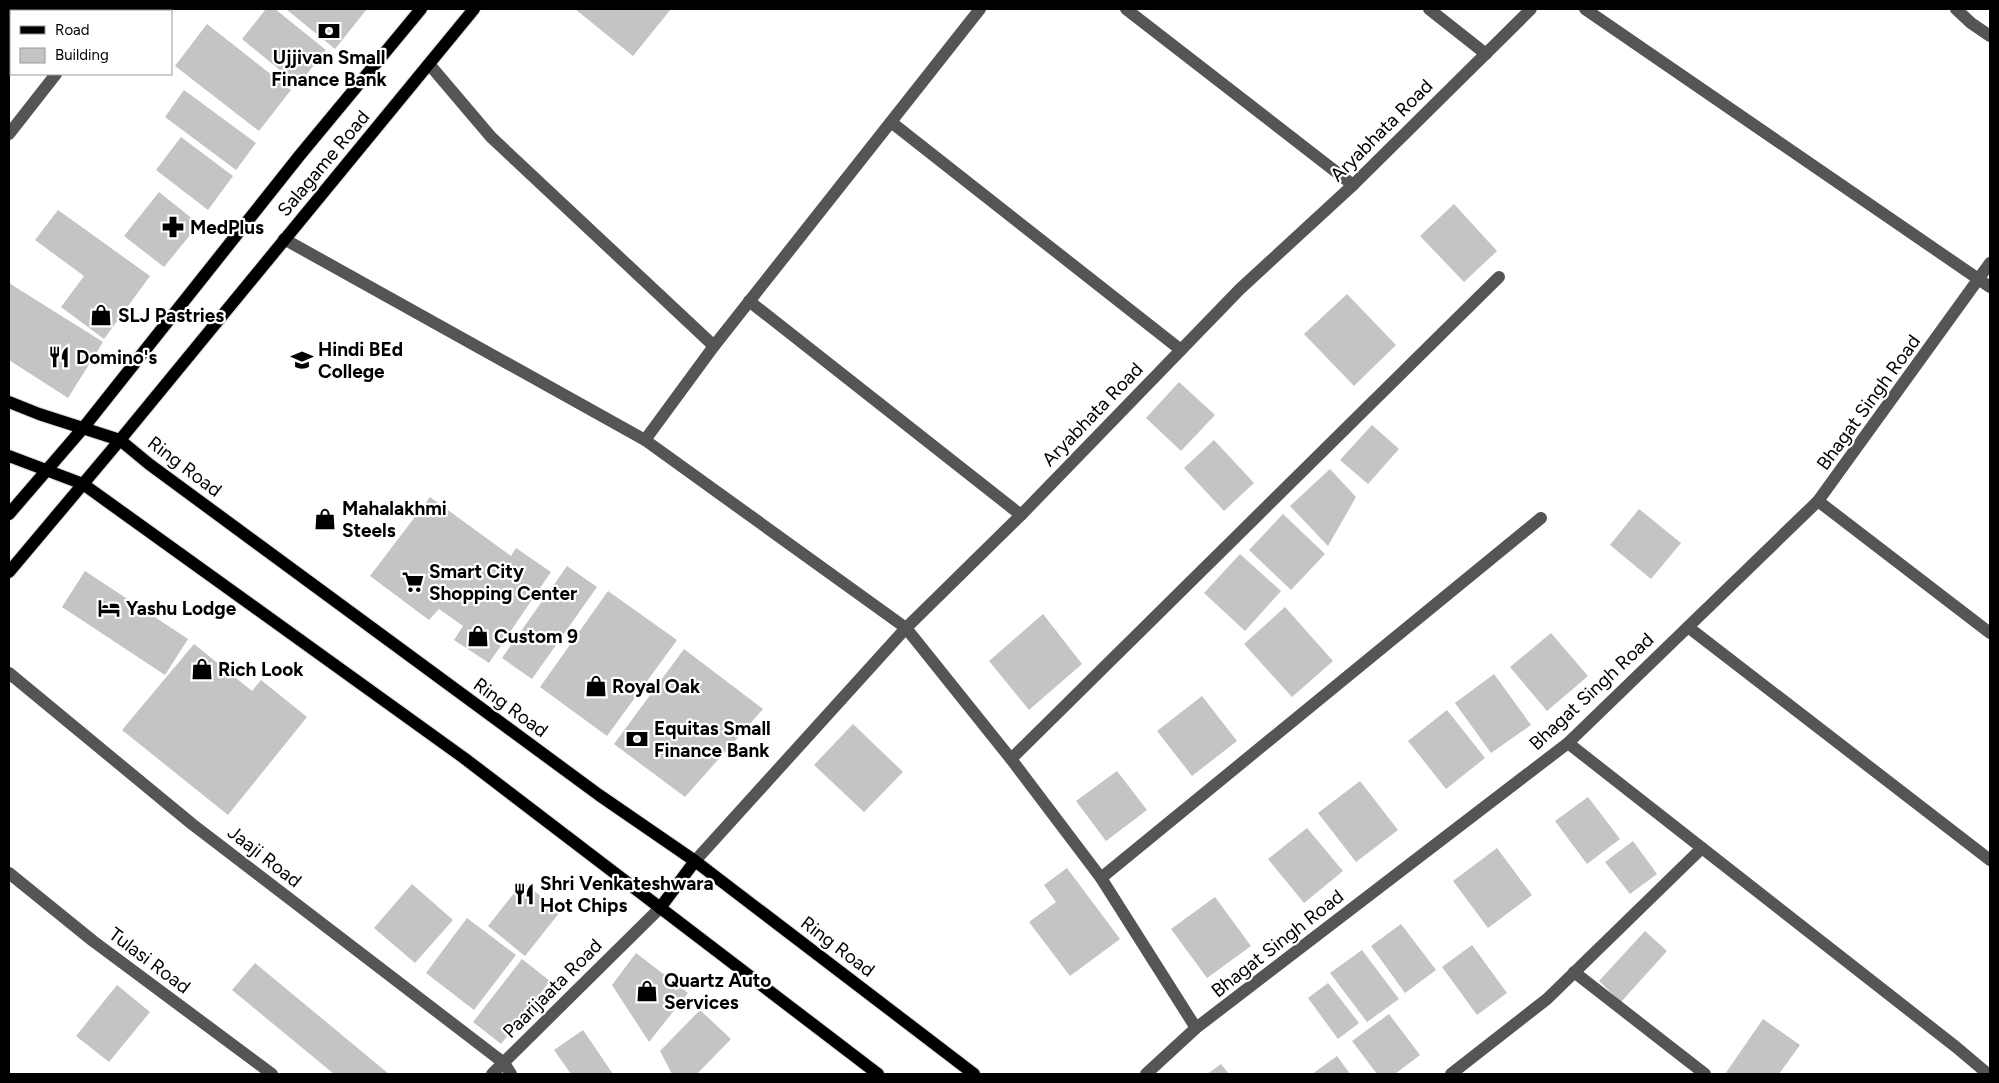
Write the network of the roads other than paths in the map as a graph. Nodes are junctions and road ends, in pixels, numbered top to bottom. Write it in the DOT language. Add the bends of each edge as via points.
graph roads {
  1 [pos="421,9"];
  2 [pos="474,9"];
  3 [pos="980,9"];
  4 [pos="1126,9"];
  5 [pos="1429,9"];
  6 [pos="1531,9"];
  7 [pos="1584,9"];
  8 [pos="1956,9"];
  9 [pos="1990,36"];
  10 [pos="1486,54"];
  11 [pos="429,64"];
  12 [pos="55,75"];
  13 [pos="891,122"];
  14 [pos="9,134"];
  15 [pos="1354,185"];
  16 [pos="284,239"];
  17 [pos="1990,263"];
  18 [pos="1499,277"];
  19 [pos="1985,283"];
  20 [pos="749,301"];
  21 [pos="714,346"];
  22 [pos="1181,350"];
  23 [pos="9,402"];
  24 [pos="84,427"];
  25 [pos="120,440"];
  26 [pos="645,440"];
  27 [pos="9,456"];
  28 [pos="46,471"];
  29 [pos="83,484"];
  30 [pos="1818,501"];
  31 [pos="9,514"];
  32 [pos="1021,515"];
  33 [pos="1541,518"];
  34 [pos="9,572"];
  35 [pos="1688,626"];
  36 [pos="906,628"];
  37 [pos="1990,633"];
  38 [pos="9,673"];
  39 [pos="1568,743"];
  40 [pos="1011,759"];
  41 [pos="1702,848"];
  42 [pos="1990,860"];
  43 [pos="696,861"];
  44 [pos="9,873"];
  45 [pos="1101,878"];
  46 [pos="660,908"];
  47 [pos="1574,972"];
  48 [pos="1196,1028"];
  49 [pos="504,1063"];
  50 [pos="272,1074"];
  51 [pos="492,1074"];
  52 [pos="511,1074"];
  53 [pos="878,1074"];
  54 [pos="974,1074"];
  55 [pos="1146,1074"];
  56 [pos="1453,1074"];
  57 [pos="1705,1074"];
  58 [pos="1988,1074"];
  1 -- 24 [label="main road" via="300,155"];
  2 -- 11 [label="main road, Salagame Road"];
  3 -- 13 [label="street"];
  4 -- 15 [label="street"];
  5 -- 10 [label="street"];
  6 -- 10 [label="street, Aryabhata Road"];
  7 -- 19 [label="street"];
  8 -- 9 [label="street"];
  10 -- 15 [label="street, Aryabhata Road"];
  11 -- 16 [label="main road, Salagame Road"];
  11 -- 21 [label="street" via="491,138"];
  12 -- 14 [label="street"];
  13 -- 20 [label="street"];
  13 -- 22 [label="street"];
  15 -- 22 [label="street, Aryabhata Road" via="1240,289"];
  16 -- 25 [label="main road, Salagame Road"];
  16 -- 26 [label="street"];
  17 -- 19 [label="street, Bhagat Singh Road"];
  18 -- 40 [label="street"];
  19 -- 30 [label="street, Bhagat Singh Road"];
  20 -- 21 [label="street"];
  20 -- 32 [label="street"];
  21 -- 26 [label="street"];
  22 -- 32 [label="street, Aryabhata Road"];
  23 -- 24 [label="main road, Ring Road"];
  24 -- 25 [label="main road, Ring Road"];
  24 -- 28 [label="main road"];
  25 -- 29 [label="main road, Salagame Road"];
  25 -- 43 [label="main road, Ring Road" via="599,796"];
  26 -- 36 [label="street"];
  27 -- 28 [label="main road"];
  28 -- 29 [label="main road"];
  28 -- 31 [label="main road"];
  29 -- 34 [label="main road, Salagame Road"];
  29 -- 46 [label="main road" via="464,758"];
  30 -- 35 [label="street, Bhagat Singh Road"];
  30 -- 37 [label="street"];
  32 -- 36 [label="street, Aryabhata Road"];
  33 -- 45 [label="street"];
  35 -- 39 [label="street, Bhagat Singh Road"];
  35 -- 42 [label="street"];
  36 -- 40 [label="street"];
  36 -- 43 [label="street, Aryabhata Road"];
  38 -- 49 [label="street, Jaaji Road" via="192,824"];
  39 -- 41 [label="street"];
  39 -- 48 [label="street, Bhagat Singh Road"];
  40 -- 45 [label="street"];
  41 -- 47 [label="street"];
  41 -- 58 [label="street"];
  43 -- 46 [label="main road"];
  43 -- 54 [label="main road, Ring Road"];
  44 -- 50 [label="street, Tulasi Road" via="93,941"];
  45 -- 48 [label="street"];
  46 -- 49 [label="street, Paarijaata Road"];
  46 -- 53 [label="main road"];
  47 -- 56 [label="street" via="1547,999"];
  47 -- 57 [label="street"];
  48 -- 55 [label="street, Bhagat Singh Road"];
  49 -- 51 [label="street, Paarijaata Road"];
  49 -- 52 [label="street"];
}
